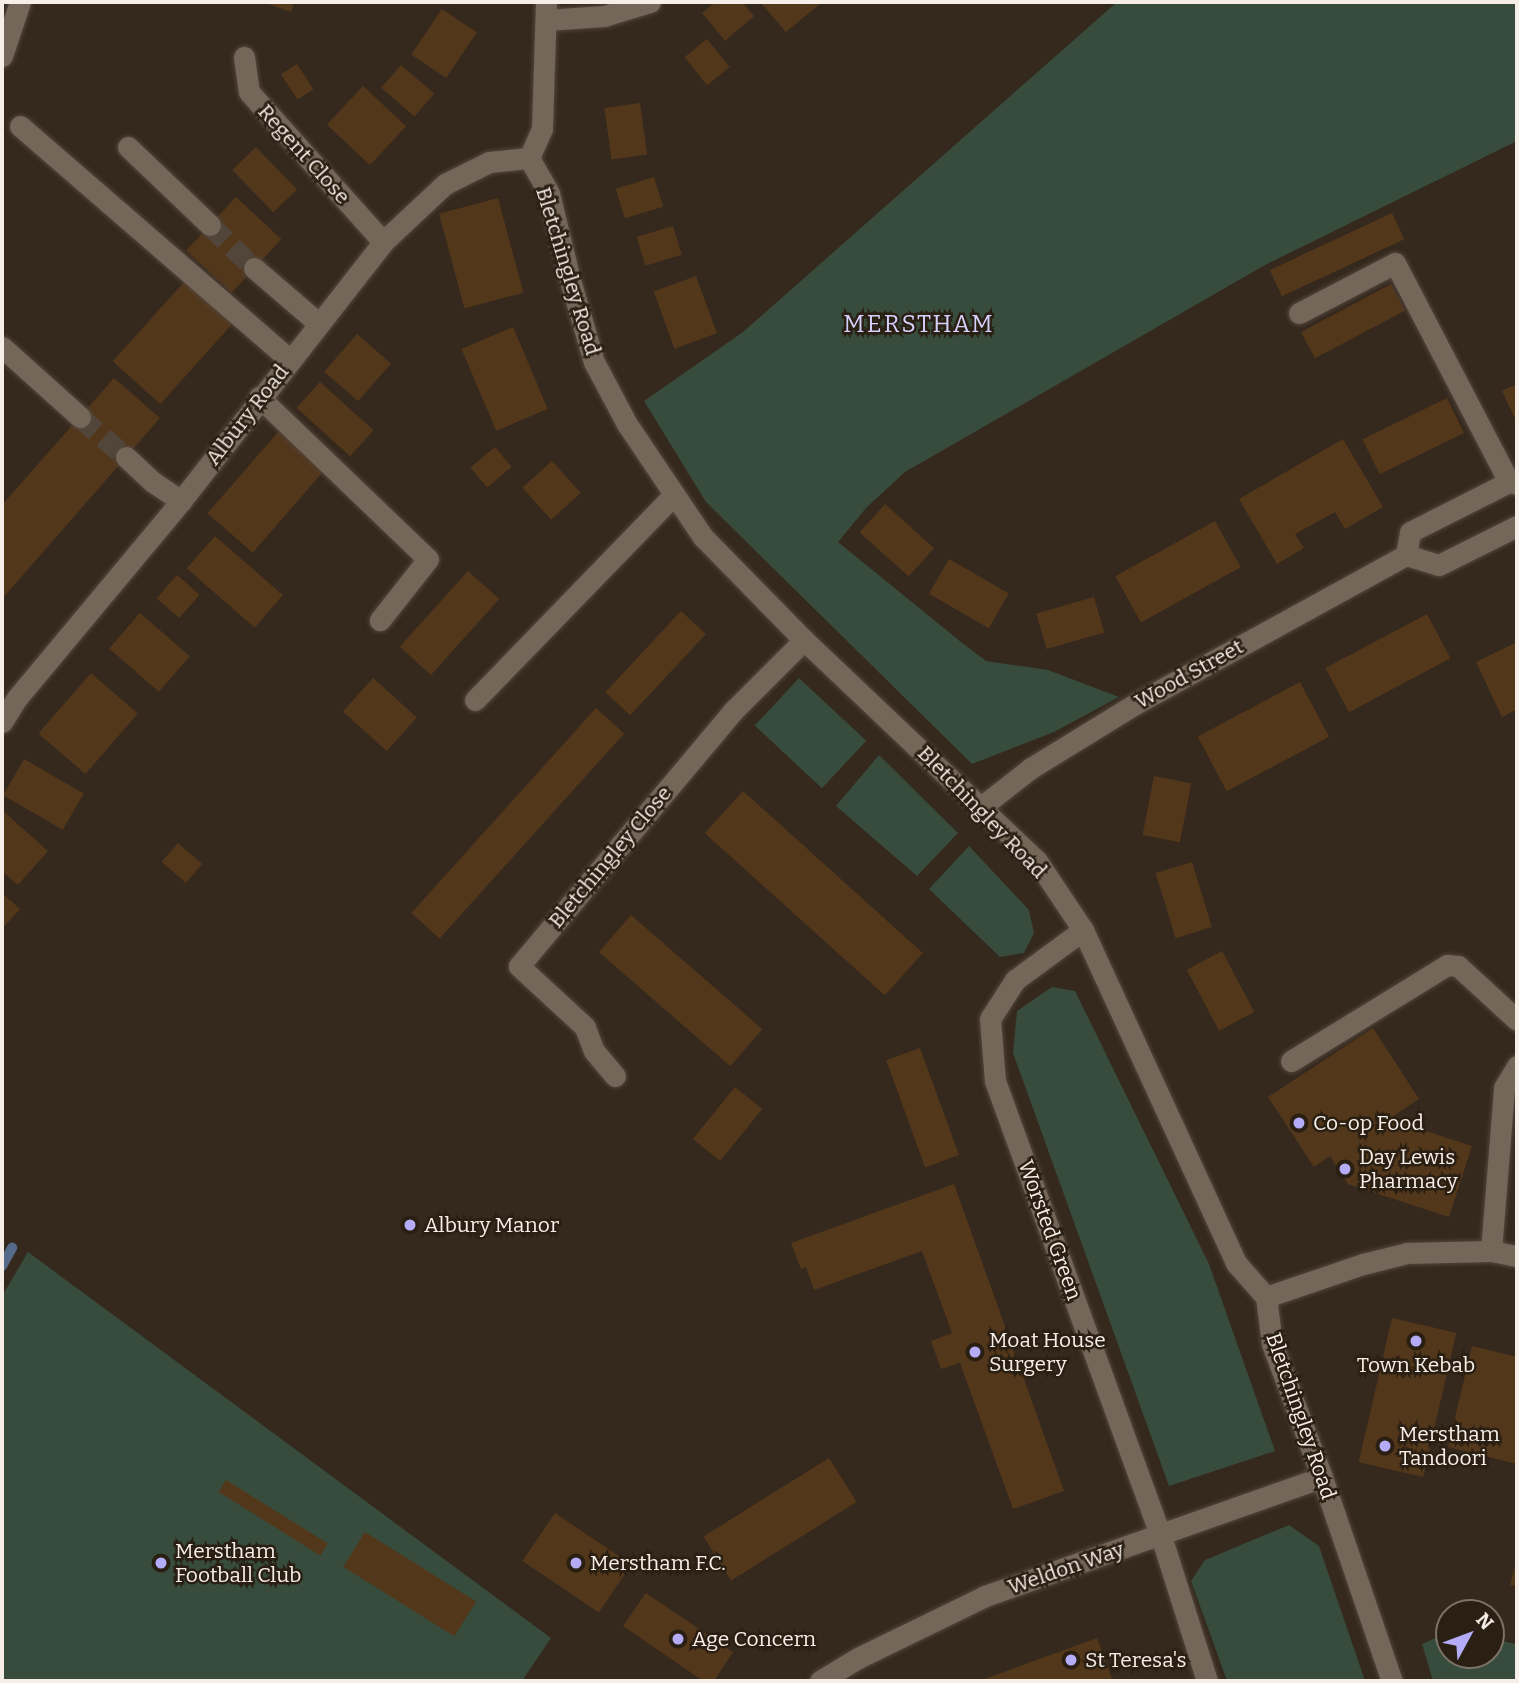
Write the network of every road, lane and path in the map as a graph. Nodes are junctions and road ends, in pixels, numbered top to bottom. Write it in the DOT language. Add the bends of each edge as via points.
graph roads {
  1 [pos="20,2"];
  2 [pos="650,2"];
  3 [pos="546,11"];
  4 [pos="2,56"];
  5 [pos="244,57"];
  6 [pos="20,126"];
  7 [pos="128,147"];
  8 [pos="529,158"];
  9 [pos="211,225"];
  10 [pos="383,242"];
  11 [pos="254,268"];
  12 [pos="1299,313"];
  13 [pos="319,324"];
  14 [pos="2,347"];
  15 [pos="290,359"];
  16 [pos="259,397"];
  17 [pos="80,417"];
  18 [pos="125,457"];
  19 [pos="1513,483"];
  20 [pos="674,495"];
  21 [pos="181,501"];
  22 [pos="1517,526"];
  23 [pos="1406,555"];
  24 [pos="380,620"];
  25 [pos="803,640"];
  26 [pos="9,691"];
  27 [pos="475,700"];
  28 [pos="2,722"];
  29 [pos="981,807"];
  30 [pos="1083,930"];
  31 [pos="1517,1020"];
  32 [pos="1291,1061"];
  33 [pos="1517,1066"];
  34 [pos="615,1076"];
  35 [pos="1491,1251"];
  36 [pos="1517,1256"];
  37 [pos="1266,1297"];
  38 [pos="1322,1477"];
  39 [pos="1161,1536"];
  40 [pos="820,1681"];
  41 [pos="1208,1681"];
  42 [pos="1392,1681"];
  1 -- 4 [label="street"];
  2 -- 3 [label="street" via="604,16"];
  3 -- 8 [label="street" via="542,129"];
  5 -- 10 [label="street, Regent Close" via="249,92"];
  6 -- 15 [label="street"];
  7 -- 9 [label="street"];
  8 -- 10 [label="street, Albury Road" via="488,162 445,184"];
  8 -- 20 [label="street, Bletchingley Road" via="549,193 594,362 627,424"];
  10 -- 13 [label="street, Albury Road"];
  11 -- 13 [label="street"];
  12 -- 19 [label="street" via="1395,263"];
  13 -- 15 [label="street, Albury Road"];
  14 -- 17 [label="street"];
  15 -- 16 [label="street, Albury Road"];
  16 -- 21 [label="street, Albury Road"];
  16 -- 24 [label="street" via="428,559"];
  18 -- 21 [label="street"];
  19 -- 23 [label="street" via="1409,532"];
  20 -- 25 [label="street, Bletchingley Road" via="703,537"];
  20 -- 27 [label="street"];
  21 -- 26 [label="street, Albury Road"];
  22 -- 23 [label="street" via="1440,565"];
  23 -- 29 [label="street, Wood Street" via="1135,704 1031,768"];
  25 -- 29 [label="street, Bletchingley Road"];
  25 -- 34 [label="street, Bletchingley Close" via="734,710 519,966 585,1027 594,1051"];
  26 -- 28 [label="street, Albury Road"];
  29 -- 30 [label="street, Bletchingley Road" via="1037,861"];
  30 -- 37 [label="street, Bletchingley Road" via="1236,1262"];
  30 -- 39 [label="street, Worsted Green" via="1015,980 989,1019 995,1081"];
  31 -- 32 [label="street" via="1458,966 1447,965"];
  33 -- 35 [label="street" via="1504,1088"];
  35 -- 36 [label="street"];
  35 -- 37 [label="street" via="1407,1253"];
  37 -- 38 [label="street, Bletchingley Road" via="1272,1344"];
  38 -- 39 [label="street, Weldon Way"];
  38 -- 42 [label="street, Bletchingley Road"];
  39 -- 40 [label="street, Weldon Way" via="985,1596"];
  39 -- 41 [label="street, Worsted Green"];
}
